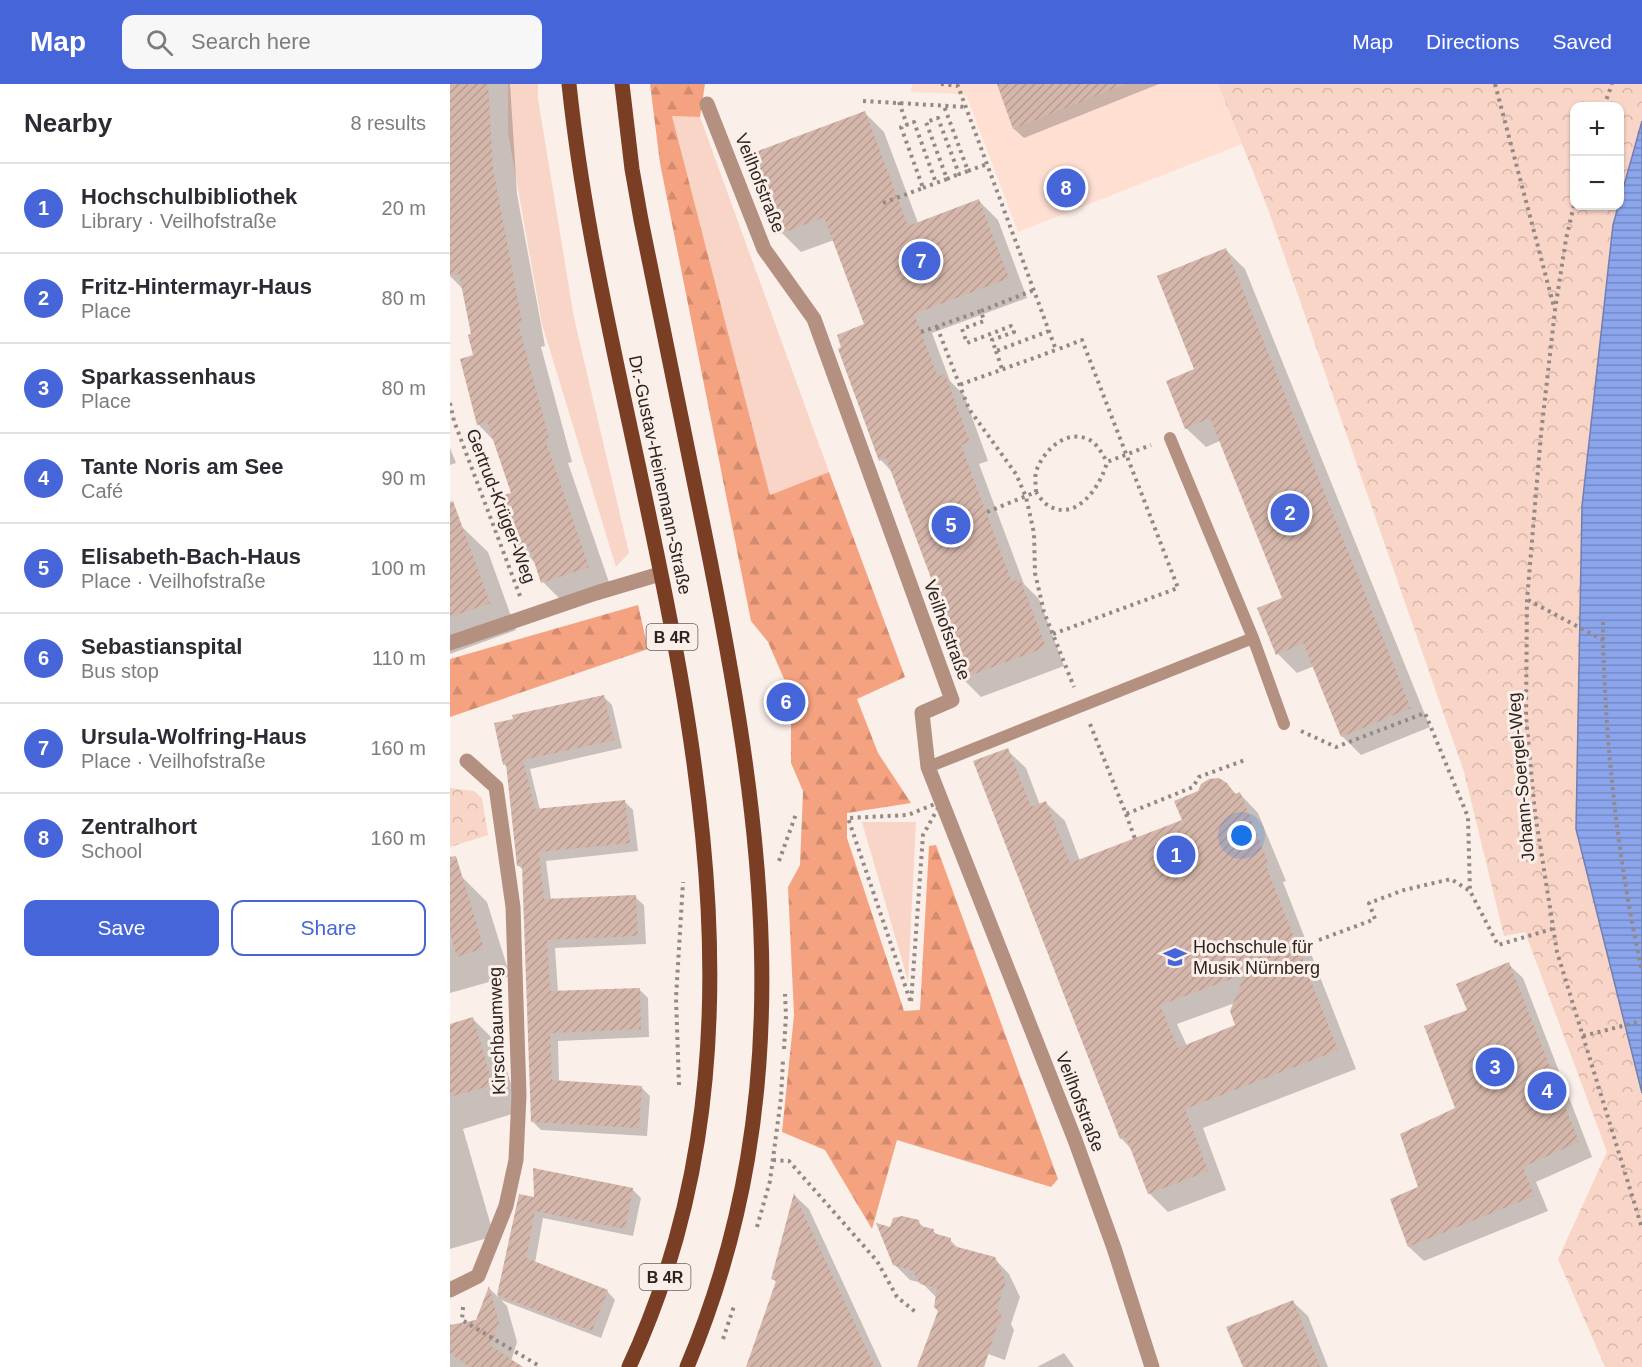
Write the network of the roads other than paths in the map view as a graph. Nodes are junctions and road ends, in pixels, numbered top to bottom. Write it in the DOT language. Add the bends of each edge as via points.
graph roads {
  1 [pos="569,84"];
  2 [pos="621,84"];
  3 [pos="707,104"];
  4 [pos="1170,438"];
  5 [pos="660,574"];
  6 [pos="1253,638"];
  7 [pos="450,643"];
  8 [pos="1284,724"];
  9 [pos="467,761"];
  10 [pos="928,766"];
  11 [pos="450,1290"];
  12 [pos="632,1363"];
  13 [pos="687,1367"];
  14 [pos="1152,1367"];
  1 -- 5 [label="main road, Dr.-Gustav-Heinemann-Straße / B 4R" via="587,214"];
  2 -- 13 [label="main road, Dr.-Gustav-Heinemann-Straße / B 4R" via="641,220 734,684 752,804 760,898 760,1059 748,1159 723,1265"];
  3 -- 10 [label="street, Veilhofstraße" via="764,249 814,319 952,700 922,713"];
  4 -- 6 [label="lane"];
  5 -- 7 [label="street"];
  5 -- 12 [label="main road, Dr.-Gustav-Heinemann-Straße / B 4R" via="702,820 710,1008 703,1111 688,1196 669,1269"];
  6 -- 8 [label="lane"];
  6 -- 10 [label="lane"];
  9 -- 11 [label="street, Kirschbaumweg" via="496,787 513,907 519,1095 516,1160 506,1206 478,1276"];
  10 -- 14 [label="street, Veilhofstraße" via="1075,1140"];
}
